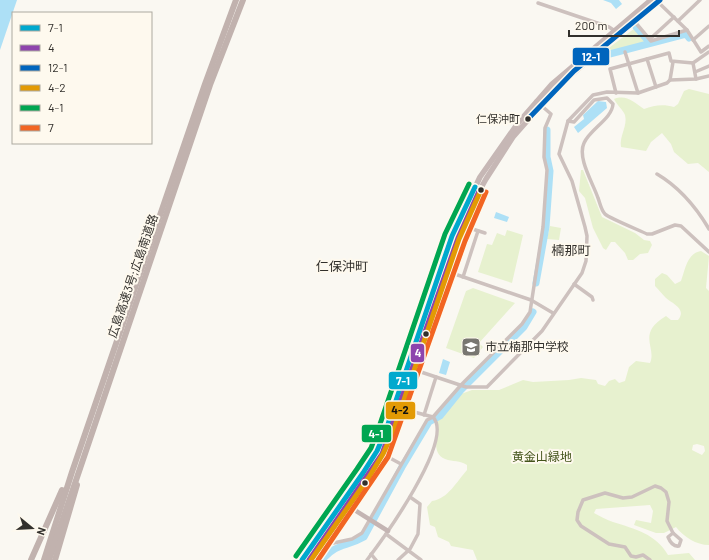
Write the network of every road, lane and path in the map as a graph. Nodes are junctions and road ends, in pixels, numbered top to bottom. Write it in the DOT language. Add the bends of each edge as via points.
graph roads {
  1 [pos="236,0"];
  2 [pos="243,0"];
  3 [pos="652,0"];
  4 [pos="700,0"];
  5 [pos="659,1"];
  6 [pos="538,3"];
  7 [pos="674,17"];
  8 [pos="678,21"];
  9 [pos="635,22"];
  10 [pos="709,26"];
  11 [pos="687,30"];
  12 [pos="616,33"];
  13 [pos="650,39"];
  14 [pos="694,40"];
  15 [pos="709,46"];
  16 [pos="625,52"];
  17 [pos="709,52"];
  18 [pos="647,59"];
  19 [pos="673,62"];
  20 [pos="693,63"];
  21 [pos="628,64"];
  22 [pos="709,66"];
  23 [pos="695,72"];
  24 [pos="709,76"];
  25 [pos="696,79"];
  26 [pos="670,80"];
  27 [pos="656,87"];
  28 [pos="616,93"];
  29 [pos="638,93"];
  30 [pos="538,102"];
  31 [pos="568,121"];
  32 [pos="498,155"];
  33 [pos="657,174"];
  34 [pos="462,226"];
  35 [pos="709,229"];
  36 [pos="478,231"];
  37 [pos="485,233"];
  38 [pos="709,252"];
  39 [pos="443,270"];
  40 [pos="463,277"];
  41 [pos="574,284"];
  42 [pos="531,300"];
  43 [pos="593,300"];
  44 [pos="553,313"];
  45 [pos="409,368"];
  46 [pos="436,377"];
  47 [pos="463,386"];
  48 [pos="98,394"];
  49 [pos="396,407"];
  50 [pos="424,415"];
  51 [pos="434,418"];
  52 [pos="88,440"];
  53 [pos="379,452"];
  54 [pos="401,464"];
  55 [pos="410,497"];
  56 [pos="344,503"];
  57 [pos="372,521"];
  58 [pos="387,533"];
  59 [pos="673,533"];
  60 [pos="323,539"];
  61 [pos="409,550"];
  62 [pos="371,554"];
  63 [pos="31,560"];
  64 [pos="44,560"];
  65 [pos="49,560"];
  66 [pos="55,560"];
  67 [pos="302,560"];
  68 [pos="309,560"];
  69 [pos="367,560"];
  70 [pos="376,560"];
  71 [pos="398,560"];
  72 [pos="421,560"];
  73 [pos="650,560"];
  1 -- 48 [label="highway, 広島高速3号;広島南道路" via="202,91"];
  2 -- 52 [label="highway, 広島高速3号;広島南道路" via="215,72"];
  3 -- 12 [label="main road"];
  4 -- 8 [label="street"];
  5 -- 7 [label="street"];
  5 -- 9 [label="main road"];
  6 -- 12 [label="street" via="609,27"];
  7 -- 8 [label="street"];
  7 -- 13 [label="street"];
  8 -- 11 [label="street"];
  9 -- 12 [label="main road"];
  9 -- 13 [label="street"];
  10 -- 14 [label="street"];
  11 -- 13 [label="street"];
  11 -- 14 [label="street"];
  12 -- 30 [label="main road"];
  14 -- 15 [label="street" via="701,52"];
  16 -- 21 [label="street"];
  17 -- 20 [label="street"];
  18 -- 19 [label="street" via="669,53"];
  18 -- 21 [label="street"];
  18 -- 27 [label="street"];
  19 -- 20 [label="street"];
  19 -- 26 [label="street"];
  20 -- 23 [label="street"];
  21 -- 28 [label="street" via="610,69"];
  21 -- 29 [label="street"];
  22 -- 23 [label="street"];
  23 -- 25 [label="street"];
  24 -- 25 [label="street"];
  25 -- 26 [label="street"];
  26 -- 27 [label="street"];
  27 -- 29 [label="street"];
  28 -- 29 [label="street"];
  28 -- 31 [label="street" via="593,95"];
  30 -- 32 [label="main road"];
  30 -- 42 [label="street" via="551,114 545,128 544,156 547,170 543,227"];
  31 -- 38 [label="street" via="574,122 594,100 611,100 611,112 590,134 582,152 588,175 603,211 610,217 647,234 675,225 682,226"];
  31 -- 41 [label="street" via="559,154 572,181 587,236 586,261 582,273"];
  32 -- 34 [label="main road"];
  32 -- 39 [label="main road" via="467,202 452,236"];
  33 -- 35 [label="street" via="684,195"];
  34 -- 36 [label="street"];
  34 -- 39 [label="main road"];
  36 -- 37 [label="street"];
  36 -- 40 [label="street"];
  39 -- 40 [label="street"];
  39 -- 45 [label="main road"];
  40 -- 42 [label="street"];
  41 -- 43 [label="street"];
  41 -- 44 [label="street"];
  42 -- 44 [label="street"];
  42 -- 47 [label="street" via="530,312 522,324"];
  44 -- 47 [label="street" via="542,331 487,387"];
  45 -- 46 [label="street"];
  45 -- 49 [label="main road"];
  46 -- 47 [label="street"];
  46 -- 50 [label="street"];
  47 -- 51 [label="street"];
  48 -- 63 [label="highway" via="61,493"];
  48 -- 64 [label="highway, 広島高速3号;広島南道路"];
  49 -- 50 [label="street"];
  49 -- 53 [label="main road"];
  50 -- 51 [label="street"];
  51 -- 54 [label="street" via="427,420"];
  51 -- 55 [label="street" via="438,426 436,442"];
  52 -- 65 [label="highway, 広島高速3号;広島南道路"];
  52 -- 66 [label="highway"];
  53 -- 54 [label="street"];
  53 -- 56 [label="main road"];
  54 -- 57 [label="street"];
  55 -- 58 [label="street"];
  55 -- 61 [label="street" via="420,504 418,534"];
  56 -- 57 [label="street"];
  56 -- 60 [label="main road"];
  56 -- 67 [label="main road"];
  57 -- 58 [label="street"];
  57 -- 60 [label="street" via="352,538 329,544"];
  58 -- 61 [label="street"];
  58 -- 62 [label="street"];
  59 -- 73 [label="street" via="667,522 669,502 666,492 661,488 655,486 632,497 623,498 605,493 583,500 577,520 581,526 609,544 625,547 631,556 643,555"];
  60 -- 68 [label="main road"];
  61 -- 71 [label="street"];
  61 -- 72 [label="street"];
  62 -- 69 [label="street"];
  62 -- 70 [label="street"];
}
